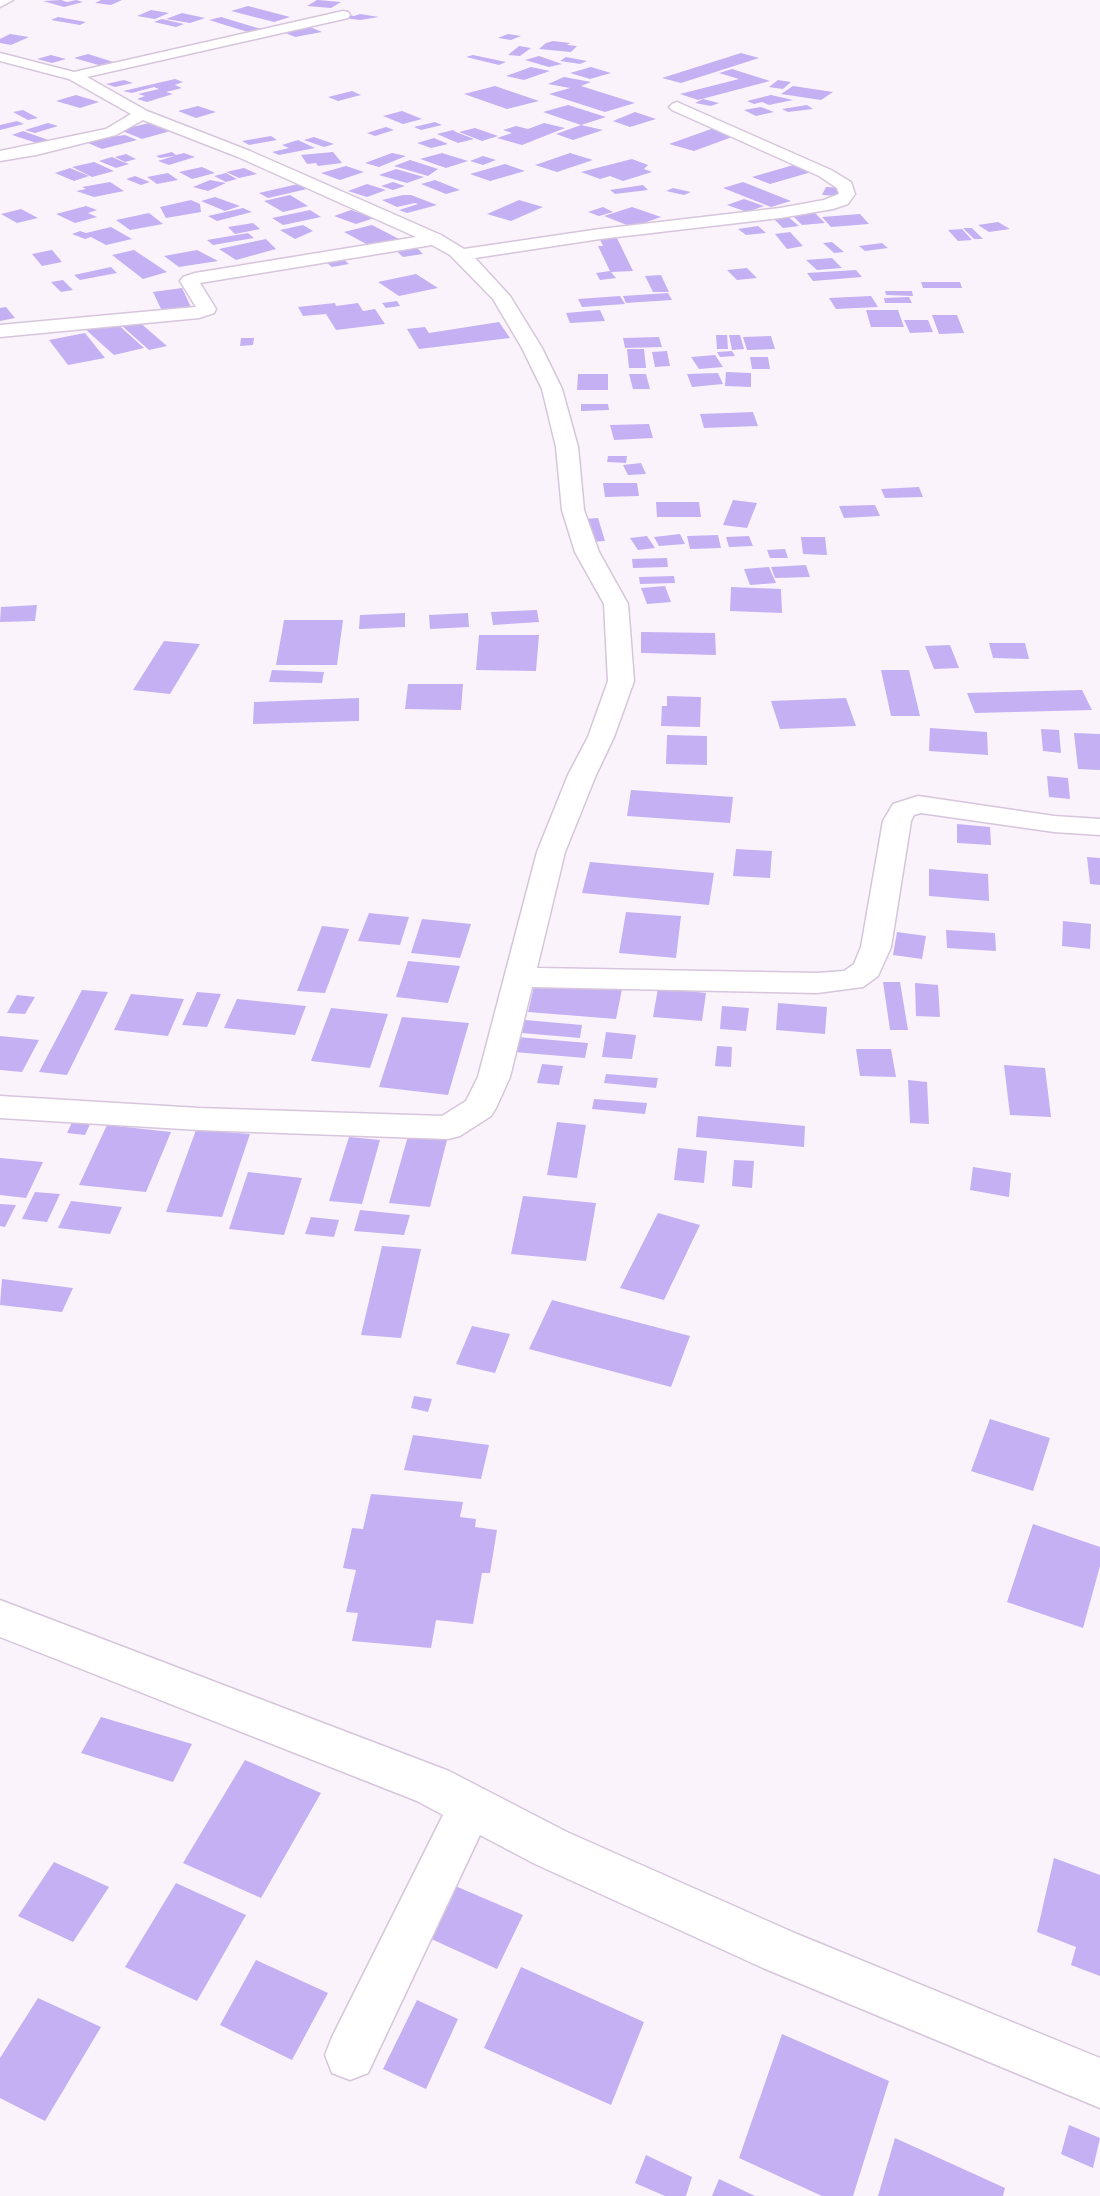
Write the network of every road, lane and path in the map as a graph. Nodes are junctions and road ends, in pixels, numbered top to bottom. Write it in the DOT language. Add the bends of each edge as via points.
graph roads {
  1 [pos="6,0"];
  2 [pos="0,3"];
  3 [pos="343,15"];
  4 [pos="0,57"];
  5 [pos="74,76"];
  6 [pos="677,107"];
  7 [pos="142,114"];
  8 [pos="0,156"];
  9 [pos="435,238"];
  10 [pos="461,255"];
  11 [pos="0,331"];
  12 [pos="1100,828"];
  13 [pos="518,977"];
  14 [pos="0,1107"];
  15 [pos="0,1618"];
  16 [pos="471,1805"];
  17 [pos="350,2055"];
  18 [pos="1100,2083"];
  1 -- 2 [label="street"];
  3 -- 5 [label="street"];
  4 -- 5 [label="street"];
  5 -- 7 [label="street"];
  6 -- 10 [label="street" via="825,173 845,186 847,194 827,205 780,213"];
  7 -- 8 [label="street" via="111,132"];
  7 -- 9 [label="street"];
  9 -- 10 [label="street"];
  9 -- 11 [label="street" via="195,278 189,280 190,284 207,309 199,312"];
  10 -- 13 [label="street" via="501,296 552,389 567,447 573,510 587,552 616,604 621,681 602,737 551,852"];
  12 -- 13 [label="street" via="918,804 903,810 897,821 876,947 867,969 852,980 817,983"];
  13 -- 14 [label="street" via="494,1077 479,1108 448,1128 211,1120"];
  15 -- 16 [label="street" via="433,1786"];
  16 -- 17 [label="street"];
  16 -- 18 [label="street" via="551,1848 780,1951"];
}
